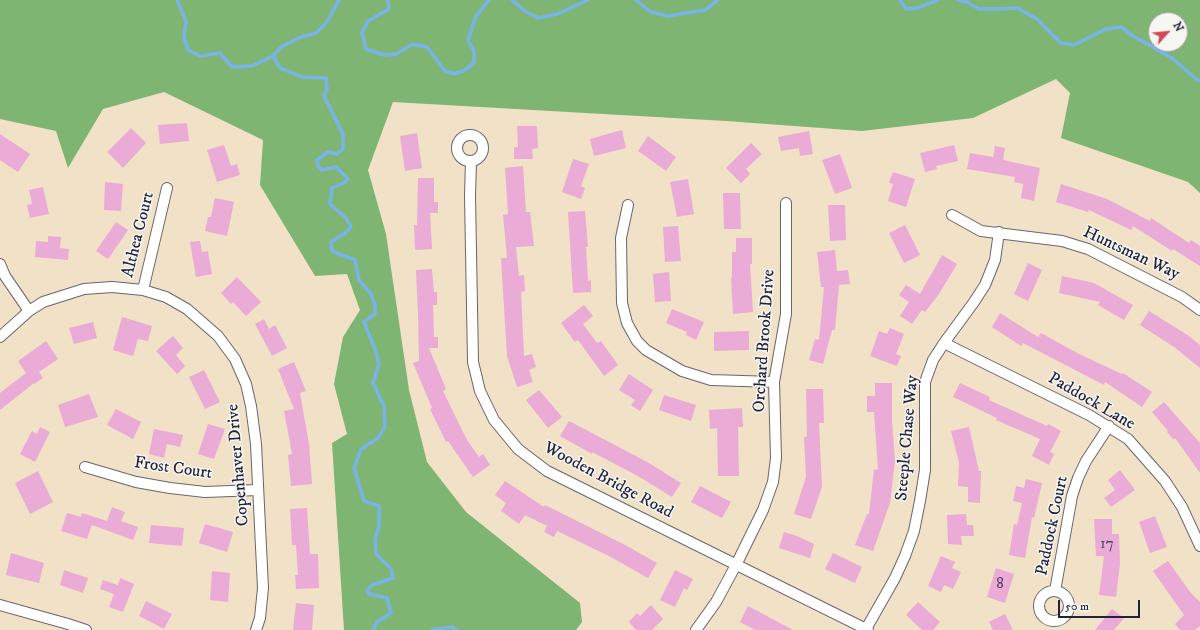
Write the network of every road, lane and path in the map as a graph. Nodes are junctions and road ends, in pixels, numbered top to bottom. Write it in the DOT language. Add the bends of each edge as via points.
graph roads {
  1 [pos="471,161"];
  2 [pos="167,188"];
  3 [pos="786,203"];
  4 [pos="628,205"];
  5 [pos="952,214"];
  6 [pos="999,232"];
  7 [pos="0,264"];
  8 [pos="142,290"];
  9 [pos="1200,310"];
  10 [pos="29,311"];
  11 [pos="0,337"];
  12 [pos="944,343"];
  13 [pos="774,382"];
  14 [pos="1109,426"];
  15 [pos="85,467"];
  16 [pos="258,490"];
  17 [pos="1200,546"];
  18 [pos="736,565"];
  19 [pos="1055,591"];
  20 [pos="0,605"];
  21 [pos="867,629"];
  22 [pos="86,630"];
  23 [pos="256,630"];
  24 [pos="696,630"];
  1 -- 18 [label="street, Wooden Bridge Road" via="473,362 480,392 494,420 518,449 547,471"];
  2 -- 8 [label="street, Althea Court"];
  3 -- 13 [label="street, Orchard Brook Drive" via="786,314"];
  4 -- 13 [label="street" via="621,238 622,303 627,323 637,341 646,350 682,370 711,380"];
  5 -- 6 [label="street, Huntsman Way" via="981,231"];
  6 -- 9 [label="street, Huntsman Way" via="1062,241 1088,249 1182,297"];
  6 -- 12 [label="street, Steeple Chase Way" via="995,260 985,285"];
  7 -- 10 [label="street" via="5,276"];
  8 -- 10 [label="street, Copenhaver Drive" via="112,287 84,289 43,302"];
  8 -- 16 [label="street, Copenhaver Drive" via="166,297 187,309 218,336 235,359 246,384 251,406"];
  10 -- 11 [label="street, Copenhaver Drive"];
  12 -- 14 [label="street, Paddock Lane"];
  12 -- 21 [label="street, Steeple Chase Way" via="933,360 925,382 925,470 914,531 895,578"];
  13 -- 18 [label="street, Orchard Brook Drive" via="776,458 773,482 763,510"];
  14 -- 17 [label="street, Paddock Lane" via="1128,440 1165,481 1182,507"];
  14 -- 19 [label="street, Paddock Court" via="1086,461 1072,496"];
  15 -- 16 [label="street, Frost Court" via="136,482 170,488 205,492"];
  16 -- 23 [label="street, Copenhaver Drive" via="263,588"];
  18 -- 21 [label="street, Wooden Bridge Road"];
  18 -- 24 [label="street, Orchard Brook Drive" via="708,616"];
  20 -- 22 [label="street"];
}
